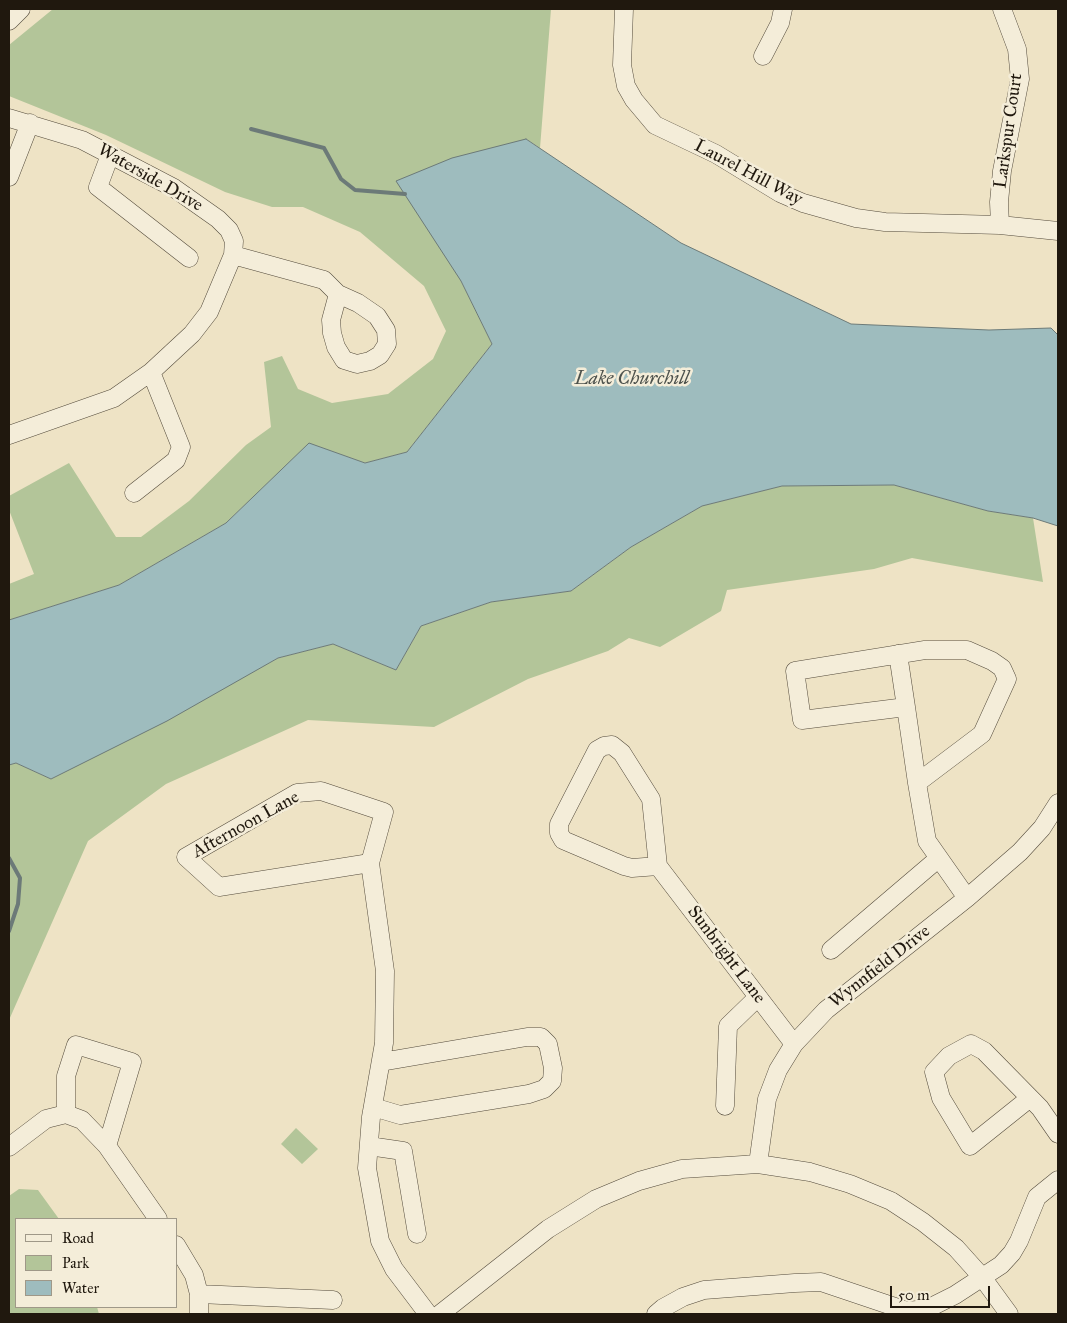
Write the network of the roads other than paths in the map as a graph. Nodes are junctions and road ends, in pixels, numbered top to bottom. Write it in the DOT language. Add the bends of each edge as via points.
graph roads {
  1 [pos="21,9"];
  2 [pos="624,9"];
  3 [pos="782,9"];
  4 [pos="1002,9"];
  5 [pos="9,21"];
  6 [pos="763,56"];
  7 [pos="9,118"];
  8 [pos="30,123"];
  9 [pos="110,155"];
  10 [pos="9,177"];
  11 [pos="1000,226"];
  12 [pos="1058,231"];
  13 [pos="234,255"];
  14 [pos="189,258"];
  15 [pos="338,294"];
  16 [pos="151,372"];
  17 [pos="9,435"];
  18 [pos="134,493"];
  19 [pos="898,654"];
  20 [pos="906,707"];
  21 [pos="917,783"];
  22 [pos="1058,803"];
  23 [pos="939,858"];
  24 [pos="370,863"];
  25 [pos="658,866"];
  26 [pos="967,898"];
  27 [pos="831,950"];
  28 [pos="758,997"];
  29 [pos="794,1044"];
  30 [pos="381,1062"];
  31 [pos="1030,1098"];
  32 [pos="373,1106"];
  33 [pos="725,1106"];
  34 [pos="66,1114"];
  35 [pos="1058,1134"];
  36 [pos="107,1146"];
  37 [pos="369,1146"];
  38 [pos="9,1147"];
  39 [pos="758,1164"];
  40 [pos="1058,1180"];
  41 [pos="157,1218"];
  42 [pos="418,1234"];
  43 [pos="178,1248"];
  44 [pos="982,1277"];
  45 [pos="199,1294"];
  46 [pos="333,1300"];
  47 [pos="198,1314"];
  48 [pos="428,1314"];
  49 [pos="440,1314"];
  50 [pos="656,1314"];
  51 [pos="1009,1314"];
  1 -- 5 [label="street"];
  2 -- 11 [label="street, Laurel Hill Way" via="622,65 626,86 655,125 716,154 803,204 885,222"];
  3 -- 6 [label="street" via="780,23"];
  4 -- 11 [label="street, Larkspur Court" via="1017,49 1020,78 1002,171"];
  7 -- 8 [label="street, Waterside Drive"];
  8 -- 9 [label="street, Waterside Drive" via="82,140"];
  8 -- 10 [label="street"];
  9 -- 13 [label="street, Waterside Drive" via="174,188 218,219 234,241"];
  9 -- 14 [label="street" via="98,187"];
  11 -- 12 [label="street, Laurel Hill Way"];
  13 -- 15 [label="street" via="324,280"];
  13 -- 16 [label="street" via="210,312 192,334"];
  16 -- 17 [label="street" via="114,398"];
  16 -- 18 [label="street" via="181,447 176,460"];
  19 -- 20 [label="street"];
  19 -- 20 [label="street" via="795,671 802,720"];
  19 -- 21 [label="street" via="966,650 1002,668 1007,679 982,734"];
  20 -- 21 [label="street"];
  21 -- 23 [label="street" via="927,841"];
  22 -- 26 [label="street, Wynnfield Drive" via="1042,828 1020,852"];
  23 -- 26 [label="street"];
  23 -- 27 [label="street"];
  24 -- 24 [label="street, Afternoon Lane" via="384,812 321,790 297,793 186,857 219,887"];
  24 -- 30 [label="street, Afternoon Lane" via="385,971"];
  25 -- 25 [label="street" via="651,799 622,753 612,745 604,746 597,750 559,824 558,833 563,840 624,866"];
  25 -- 28 [label="street, Sunbright Lane"];
  26 -- 29 [label="street, Wynnfield Drive" via="826,1010"];
  28 -- 29 [label="street, Sunbright Lane"];
  28 -- 33 [label="street" via="728,1026"];
  29 -- 39 [label="street, Wynnfield Drive" via="778,1070 767,1099"];
  30 -- 32 [label="street, Afternoon Lane"];
  30 -- 32 [label="street" via="541,1037 548,1044 554,1068 552,1081 544,1089 529,1094 400,1115"];
  31 -- 31 [label="street" via="984,1051 971,1044 949,1056 934,1072 941,1098 970,1146"];
  31 -- 35 [label="street"];
  32 -- 37 [label="street, Afternoon Lane"];
  34 -- 36 [label="street" via="82,1120"];
  34 -- 36 [label="street" via="66,1076 76,1045 132,1062"];
  34 -- 38 [label="street" via="46,1119"];
  36 -- 41 [label="street"];
  37 -- 42 [label="street" via="403,1151"];
  37 -- 48 [label="street, Afternoon Lane" via="367,1168 380,1241 394,1269"];
  39 -- 44 [label="street" via="810,1172 891,1201 949,1243"];
  39 -- 49 [label="street" via="682,1170 639,1181 596,1198 548,1229"];
  40 -- 44 [label="street" via="1037,1197 1012,1253"];
  43 -- 45 [label="street" via="194,1274"];
  44 -- 50 [label="street" via="926,1309 907,1311 821,1282 795,1282 704,1290 683,1297"];
  44 -- 51 [label="street"];
  45 -- 46 [label="street"];
  45 -- 47 [label="street"];
}
